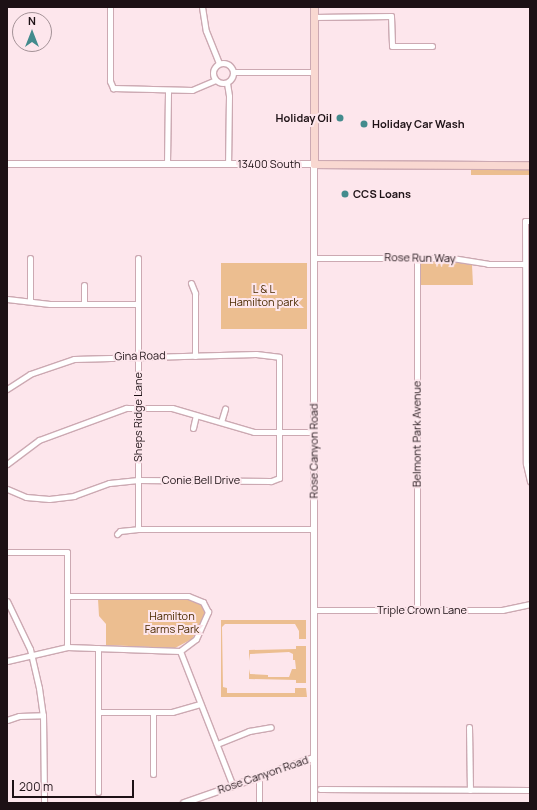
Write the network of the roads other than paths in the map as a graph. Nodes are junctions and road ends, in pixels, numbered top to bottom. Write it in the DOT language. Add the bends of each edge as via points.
graph roads {
  1 [pos="110,7"];
  2 [pos="202,7"];
  3 [pos="314,7"];
  4 [pos="314,17"];
  5 [pos="432,46"];
  6 [pos="219,64"];
  7 [pos="234,72"];
  8 [pos="314,72"];
  9 [pos="216,80"];
  10 [pos="227,83"];
  11 [pos="168,90"];
  12 [pos="7,164"];
  13 [pos="167,164"];
  14 [pos="228,164"];
  15 [pos="314,164"];
  16 [pos="530,166"];
  17 [pos="528,221"];
  18 [pos="30,258"];
  19 [pos="138,258"];
  20 [pos="314,258"];
  21 [pos="418,258"];
  22 [pos="525,264"];
  23 [pos="191,283"];
  24 [pos="84,285"];
  25 [pos="7,299"];
  26 [pos="30,300"];
  27 [pos="528,301"];
  28 [pos="84,304"];
  29 [pos="138,304"];
  30 [pos="138,356"];
  31 [pos="195,356"];
  32 [pos="279,357"];
  33 [pos="7,389"];
  34 [pos="138,408"];
  35 [pos="225,409"];
  36 [pos="196,415"];
  37 [pos="222,422"];
  38 [pos="193,428"];
  39 [pos="278,432"];
  40 [pos="314,432"];
  41 [pos="7,464"];
  42 [pos="138,480"];
  43 [pos="530,482"];
  44 [pos="7,488"];
  45 [pos="138,529"];
  46 [pos="313,529"];
  47 [pos="117,534"];
  48 [pos="7,552"];
  49 [pos="67,596"];
  50 [pos="7,601"];
  51 [pos="530,604"];
  52 [pos="314,610"];
  53 [pos="417,610"];
  54 [pos="67,647"];
  55 [pos="98,648"];
  56 [pos="180,650"];
  57 [pos="32,654"];
  58 [pos="7,661"];
  59 [pos="200,704"];
  60 [pos="98,712"];
  61 [pos="152,713"];
  62 [pos="43,715"];
  63 [pos="7,720"];
  64 [pos="271,727"];
  65 [pos="469,727"];
  66 [pos="217,744"];
  67 [pos="313,758"];
  68 [pos="153,774"];
  69 [pos="259,776"];
  70 [pos="233,786"];
  71 [pos="320,789"];
  72 [pos="470,790"];
  73 [pos="530,790"];
  74 [pos="98,792"];
  75 [pos="44,803"];
  76 [pos="184,803"];
  77 [pos="259,803"];
  78 [pos="314,803"];
  1 -- 11 [label="street" via="112,87"];
  2 -- 6 [label="street" via="206,31"];
  3 -- 4 [label="main road, Rose Canyon Road"];
  4 -- 5 [label="street" via="391,16 392,46"];
  4 -- 8 [label="main road, Rose Canyon Road"];
  6 -- 7 [label="street" via="229,65"];
  6 -- 9 [label="street" via="214,71"];
  7 -- 8 [label="street"];
  7 -- 10 [label="street" via="232,79"];
  8 -- 15 [label="main road, Rose Canyon Road"];
  9 -- 10 [label="street"];
  9 -- 11 [label="street" via="196,89"];
  10 -- 14 [label="street"];
  11 -- 13 [label="street"];
  12 -- 13 [label="street, 13400 South"];
  13 -- 14 [label="street, 13400 South"];
  14 -- 15 [label="street, 13400 South"];
  15 -- 16 [label="main road, 13400 South"];
  15 -- 20 [label="street, Rose Canyon Road"];
  17 -- 22 [label="street"];
  18 -- 26 [label="street"];
  19 -- 29 [label="street, Sheps Ridge Lane"];
  20 -- 21 [label="street, Rose Run Way"];
  20 -- 40 [label="street, Rose Canyon Road"];
  21 -- 22 [label="street, Rose Run Way" via="452,258 488,264"];
  21 -- 53 [label="street, Belmont Park Avenue"];
  22 -- 27 [label="street"];
  23 -- 31 [label="street" via="194,293"];
  24 -- 28 [label="street"];
  25 -- 26 [label="street"];
  26 -- 28 [label="street" via="50,304"];
  27 -- 43 [label="street" via="526,464"];
  28 -- 29 [label="street"];
  29 -- 30 [label="street, Sheps Ridge Lane"];
  30 -- 31 [label="street, Gina Road"];
  30 -- 33 [label="street, Gina Road" via="74,359 30,374"];
  30 -- 34 [label="street, Sheps Ridge Lane"];
  31 -- 32 [label="street, Gina Road" via="273,354"];
  32 -- 39 [label="street, Conie Bell Drive"];
  34 -- 36 [label="street" via="172,408"];
  34 -- 41 [label="street" via="126,408 42,439"];
  34 -- 42 [label="street, Sheps Ridge Lane"];
  35 -- 37 [label="street"];
  36 -- 37 [label="street"];
  36 -- 38 [label="street"];
  37 -- 39 [label="street" via="254,432"];
  39 -- 40 [label="street"];
  39 -- 42 [label="street, Conie Bell Drive" via="279,478 271,481"];
  40 -- 46 [label="street, Rose Canyon Road"];
  42 -- 44 [label="street, Conie Bell Drive" via="109,483 74,496 49,499 26,497"];
  42 -- 45 [label="street, Sheps Ridge Lane"];
  45 -- 46 [label="street"];
  45 -- 47 [label="street" via="120,530"];
  46 -- 52 [label="street, Rose Canyon Road"];
  48 -- 49 [label="street" via="67,552"];
  49 -- 54 [label="street"];
  49 -- 56 [label="street" via="188,596 203,602 208,612 199,635"];
  50 -- 57 [label="street"];
  51 -- 53 [label="street, Triple Crown Lane" via="502,610"];
  52 -- 53 [label="street, Triple Crown Lane"];
  52 -- 67 [label="street, Rose Canyon Road"];
  54 -- 55 [label="street"];
  54 -- 57 [label="street"];
  55 -- 56 [label="street"];
  55 -- 60 [label="street"];
  56 -- 59 [label="street"];
  57 -- 58 [label="street"];
  57 -- 62 [label="street"];
  59 -- 61 [label="street" via="172,712"];
  59 -- 66 [label="street"];
  60 -- 61 [label="street"];
  60 -- 74 [label="street"];
  61 -- 68 [label="street"];
  62 -- 63 [label="street" via="19,716"];
  62 -- 75 [label="street"];
  64 -- 66 [label="street" via="249,731"];
  65 -- 72 [label="street"];
  66 -- 70 [label="street"];
  67 -- 69 [label="street, Rose Canyon Road"];
  67 -- 78 [label="street"];
  69 -- 70 [label="street, Rose Canyon Road"];
  69 -- 77 [label="street"];
  70 -- 76 [label="street, Rose Canyon Road"];
  71 -- 72 [label="street"];
  72 -- 73 [label="street"];
}
